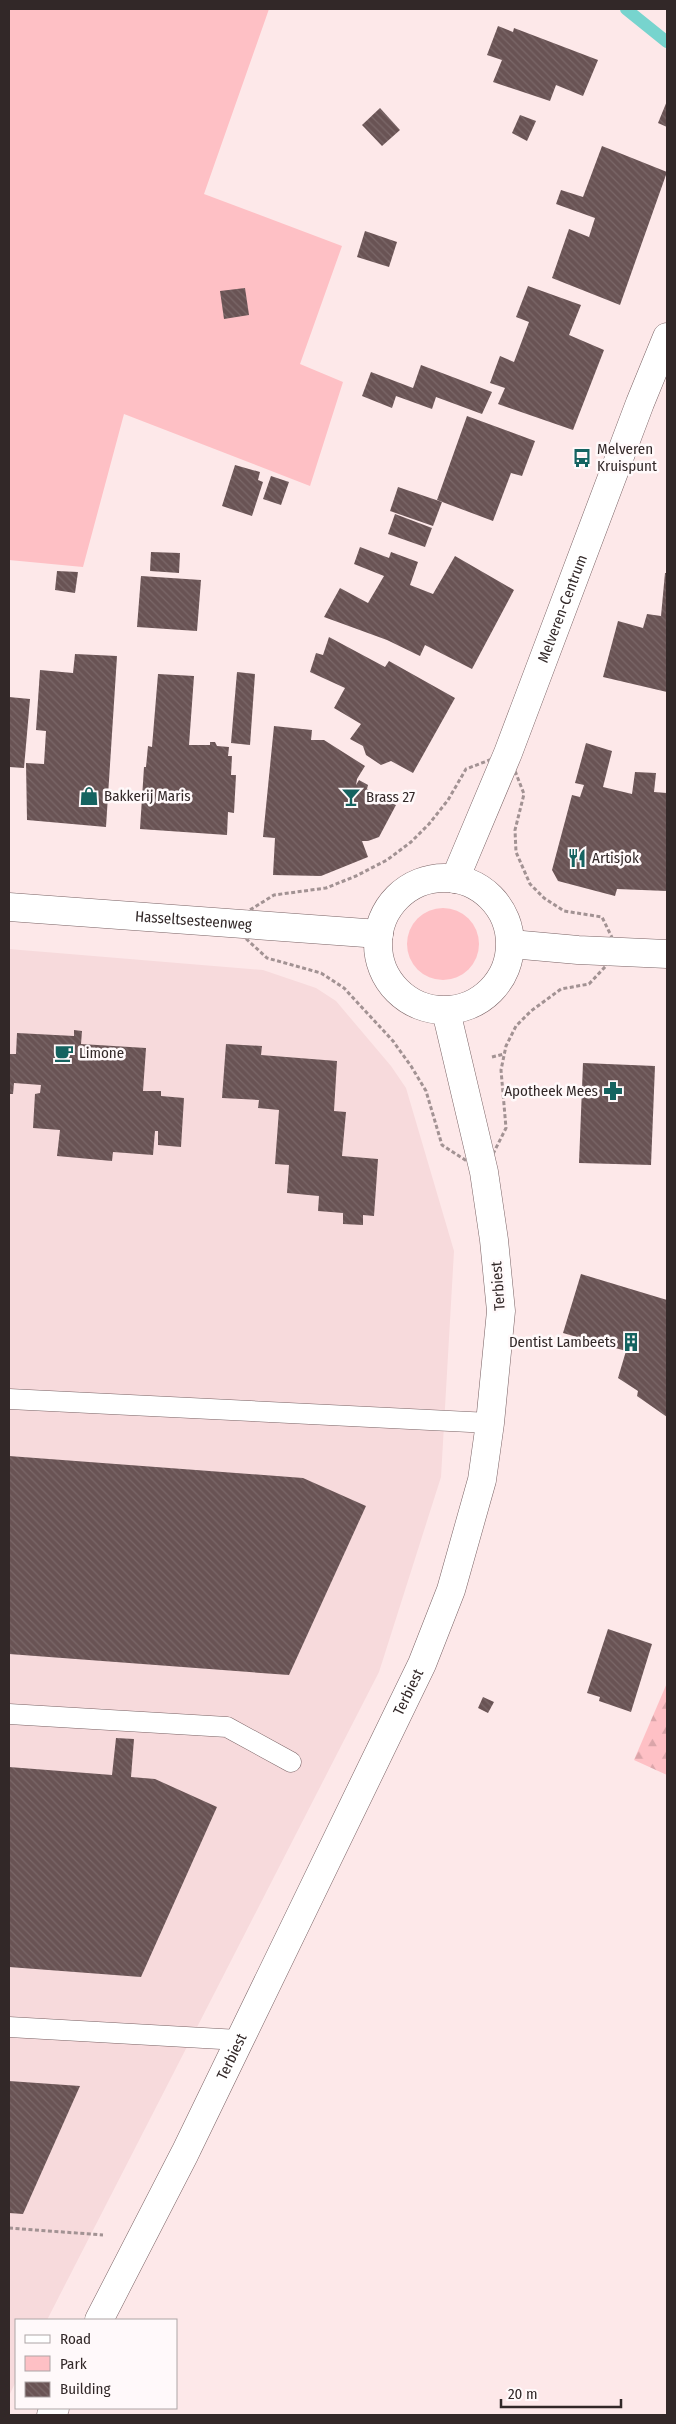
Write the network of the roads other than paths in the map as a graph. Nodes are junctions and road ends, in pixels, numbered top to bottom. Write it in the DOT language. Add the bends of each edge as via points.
graph roads {
  1 [pos="667,337"];
  2 [pos="455,879"];
  3 [pos="9,907"];
  4 [pos="378,934"];
  5 [pos="511,944"];
  6 [pos="667,954"];
  7 [pos="446,1011"];
  8 [pos="9,1399"];
  9 [pos="490,1423"];
  10 [pos="9,1714"];
  11 [pos="291,1762"];
  12 [pos="9,2026"];
  13 [pos="239,2040"];
  14 [pos="100,2319"];
  1 -- 2 [label="main road, Melveren-Centrum" via="508,753"];
  2 -- 4 [label="main road" via="434,878 414,885 397,897 385,914"];
  2 -- 5 [label="main road" via="473,884 488,894 500,908"];
  3 -- 4 [label="main road, Hasseltsesteenweg"];
  4 -- 7 [label="main road" via="379,958 388,979 403,996 423,1008"];
  5 -- 6 [label="main road"];
  5 -- 7 [label="main road" via="499,983 485,998 466,1007"];
  7 -- 9 [label="main road, Terbiest" via="484,1172 494,1240 501,1311"];
  8 -- 9 [label="lane"];
  9 -- 13 [label="main road, Terbiest" via="482,1480 451,1590 422,1664"];
  10 -- 11 [label="lane" via="227,1727"];
  12 -- 13 [label="lane"];
  13 -- 14 [label="main road, Terbiest"];
}
